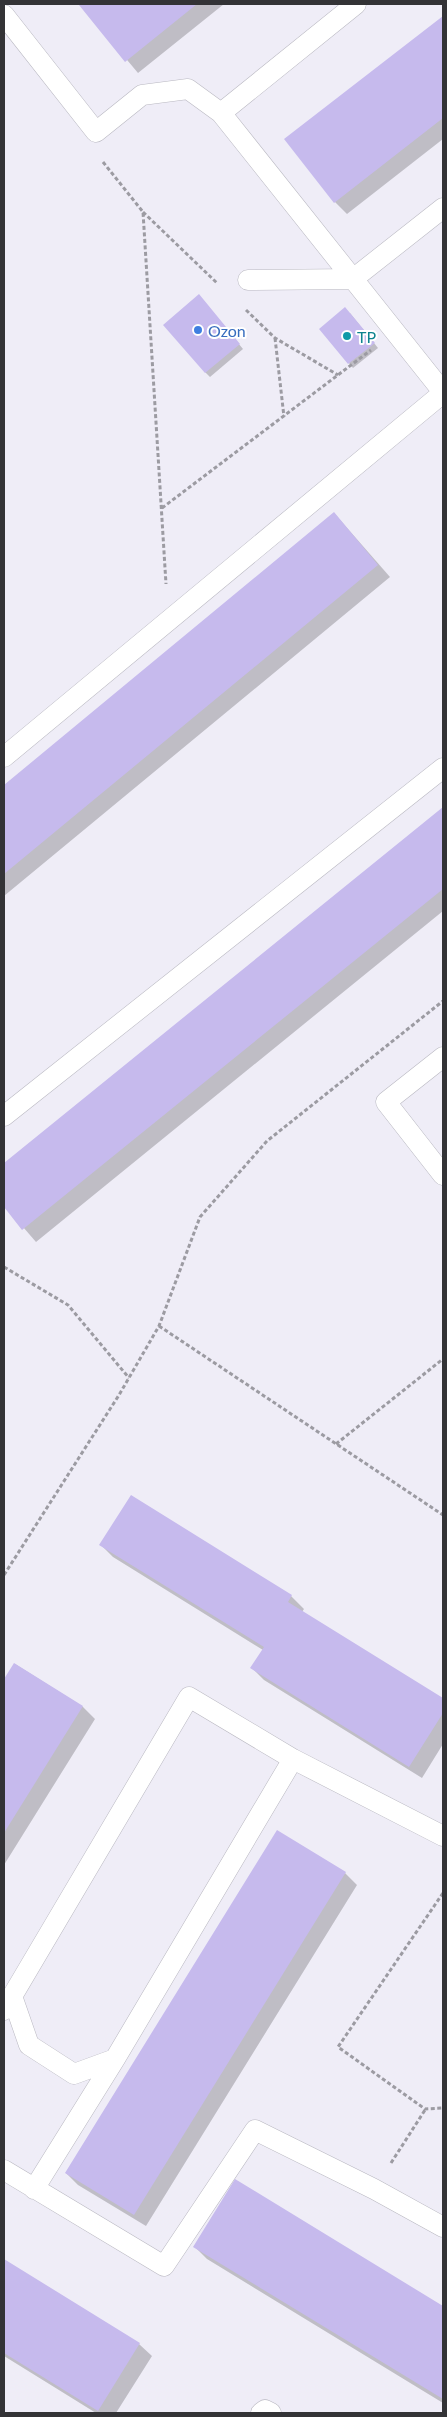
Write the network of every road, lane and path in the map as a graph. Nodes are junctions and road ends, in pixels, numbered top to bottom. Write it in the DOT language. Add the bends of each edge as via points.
graph roads {
  1 [pos="356,4"];
  2 [pos="4,14"];
  3 [pos="221,113"];
  4 [pos="100,158"];
  5 [pos="443,208"];
  6 [pos="353,279"];
  7 [pos="248,280"];
  8 [pos="395,332"];
  9 [pos="275,338"];
  10 [pos="443,393"];
  11 [pos="284,417"];
  12 [pos="162,508"];
  13 [pos="168,620"];
  14 [pos="4,757"];
  15 [pos="443,768"];
  16 [pos="443,1001"];
  17 [pos="443,1057"];
  18 [pos="4,1116"];
  19 [pos="443,1175"];
  20 [pos="4,1267"];
  21 [pos="159,1326"];
  22 [pos="443,1359"];
  23 [pos="129,1378"];
  24 [pos="336,1444"];
  25 [pos="443,1516"];
  26 [pos="4,1574"];
  27 [pos="293,1758"];
  28 [pos="443,1836"];
  29 [pos="443,1894"];
  30 [pos="8,2003"];
  31 [pos="114,2059"];
  32 [pos="443,2108"];
  33 [pos="425,2110"];
  34 [pos="4,2170"];
  35 [pos="34,2189"];
  36 [pos="374,2189"];
  37 [pos="443,2227"];
  38 [pos="261,2413"];
  39 [pos="271,2413"];
  1 -- 3 [label="lane"];
  2 -- 3 [label="lane" via="96,132 142,95 188,88"];
  3 -- 6 [label="lane"];
  4 -- 12 [label="path" via="143,212"];
  5 -- 6 [label="lane"];
  6 -- 7 [label="lane"];
  6 -- 8 [label="lane"];
  8 -- 10 [label="lane"];
  8 -- 11 [label="path"];
  9 -- 11 [label="path"];
  10 -- 13 [label="lane"];
  11 -- 12 [label="path"];
  12 -- 13 [label="path"];
  13 -- 14 [label="lane"];
  15 -- 18 [label="lane"];
  16 -- 21 [label="path" via="267,1141 200,1217"];
  17 -- 19 [label="lane" via="386,1102"];
  20 -- 23 [label="path" via="68,1305"];
  21 -- 23 [label="path"];
  21 -- 24 [label="path"];
  22 -- 24 [label="path"];
  23 -- 26 [label="path"];
  24 -- 25 [label="path"];
  27 -- 28 [label="lane"];
  27 -- 30 [label="lane" via="189,1697"];
  27 -- 31 [label="lane"];
  29 -- 33 [label="path" via="338,2047"];
  30 -- 31 [label="lane" via="29,2045 74,2074"];
  31 -- 35 [label="lane"];
  32 -- 33 [label="path"];
  33 -- 36 [label="path"];
  34 -- 35 [label="lane"];
  35 -- 36 [label="lane" via="164,2266 255,2130"];
  36 -- 37 [label="lane"];
  38 -- 39 [label="lane" via="265,2410"];
}
